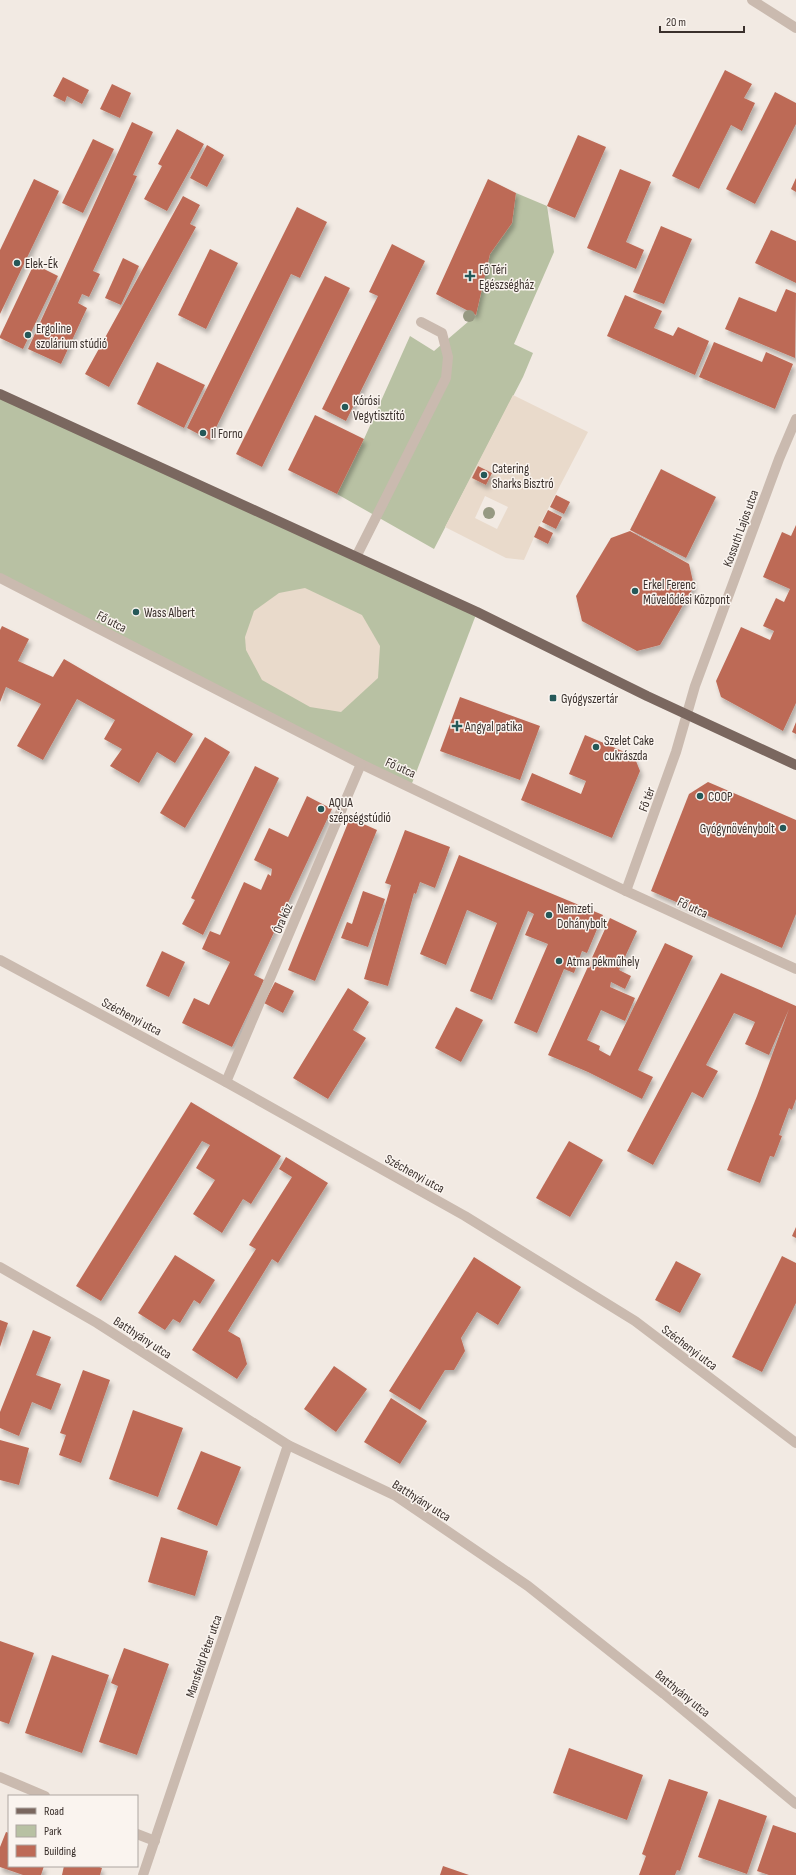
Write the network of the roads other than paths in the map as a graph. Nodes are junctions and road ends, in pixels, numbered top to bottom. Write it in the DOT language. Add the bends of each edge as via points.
graph roads {
  1 [pos="752,0"];
  2 [pos="796,28"];
  3 [pos="421,322"];
  4 [pos="0,394"];
  5 [pos="796,419"];
  6 [pos="356,557"];
  7 [pos="0,578"];
  8 [pos="687,714"];
  9 [pos="361,764"];
  10 [pos="796,765"];
  11 [pos="626,891"];
  12 [pos="0,960"];
  13 [pos="796,969"];
  14 [pos="226,1082"];
  15 [pos="0,1267"];
  16 [pos="796,1443"];
  17 [pos="288,1445"];
  18 [pos="0,1777"];
  19 [pos="43,1795"];
  20 [pos="796,1804"];
  21 [pos="138,1834"];
  22 [pos="155,1841"];
  23 [pos="143,1875"];
  1 -- 2 [label="street"];
  3 -- 6 [label="street" via="442,333 448,357 446,378"];
  4 -- 6 [label="main road"];
  5 -- 8 [label="street, Kossuth Lajos utca" via="779,458 700,671"];
  6 -- 8 [label="main road" via="477,612"];
  7 -- 9 [label="street, Fő utca"];
  8 -- 10 [label="main road"];
  8 -- 11 [label="street, Fő tér"];
  9 -- 11 [label="street, Fő utca"];
  9 -- 14 [label="street, Óra köz"];
  11 -- 13 [label="street, Fő utca"];
  12 -- 14 [label="street, Széchenyi utca"];
  14 -- 16 [label="street, Széchenyi utca" via="465,1216 635,1321"];
  15 -- 17 [label="street, Batthyány utca" via="97,1323"];
  17 -- 20 [label="street, Batthyány utca" via="396,1496 528,1586 664,1694"];
  17 -- 22 [label="street, Mansfeld Péter utca"];
  18 -- 19 [label="street"];
  21 -- 22 [label="street"];
  22 -- 23 [label="street, Mansfeld Péter utca"];
}
